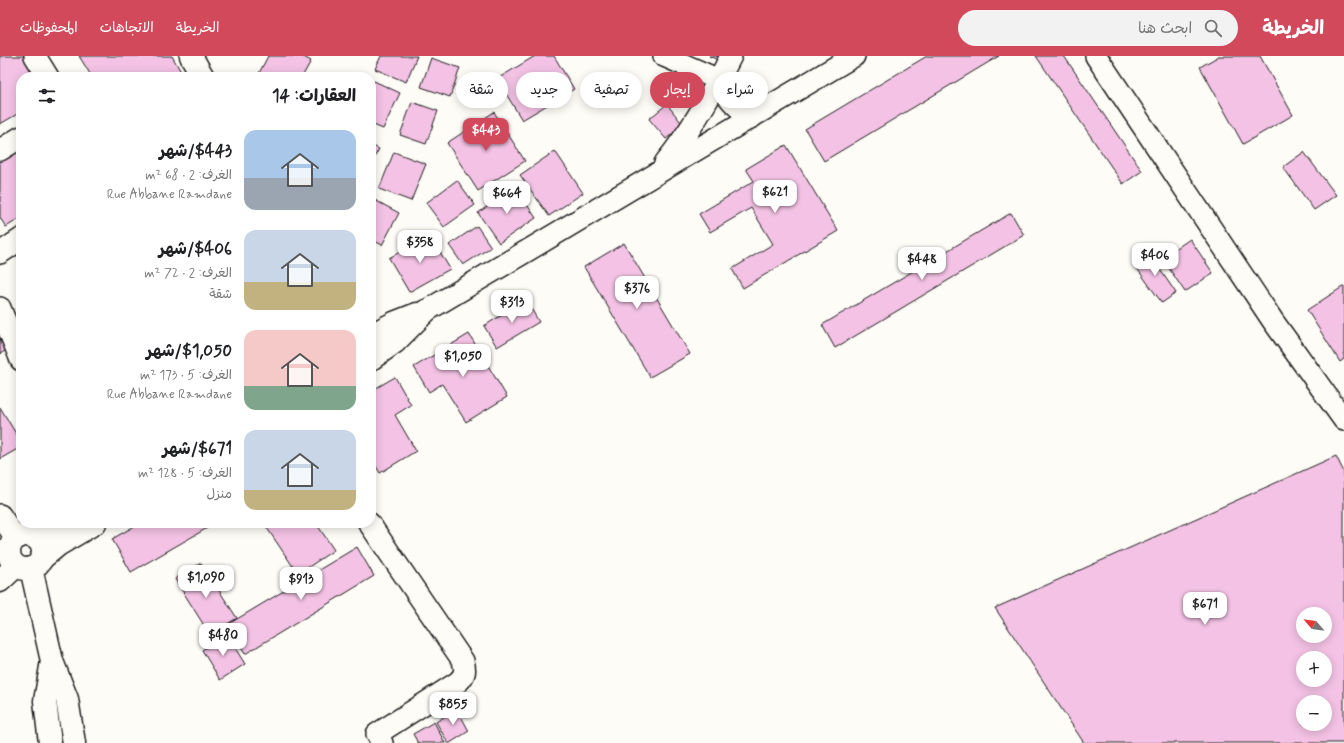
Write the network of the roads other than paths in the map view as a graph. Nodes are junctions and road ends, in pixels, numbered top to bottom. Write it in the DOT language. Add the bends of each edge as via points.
graph roads {
  1 [pos="35,56"];
  2 [pos="191,56"];
  3 [pos="664,56"];
  4 [pos="731,56"];
  5 [pos="854,56"];
  6 [pos="1096,56"];
  7 [pos="45,72"];
  8 [pos="200,72"];
  9 [pos="723,72"];
  10 [pos="713,77"];
  11 [pos="713,91"];
  12 [pos="738,108"];
  13 [pos="752,117"];
  14 [pos="16,140"];
  15 [pos="0,150"];
  16 [pos="656,175"];
  17 [pos="16,242"];
  18 [pos="0,253"];
  19 [pos="0,308"];
  20 [pos="426,311"];
  21 [pos="376,332"];
  22 [pos="16,348"];
  23 [pos="376,356"];
  24 [pos="1344,420"];
  25 [pos="0,515"];
  26 [pos="52,528"];
  27 [pos="87,528"];
  28 [pos="372,528"];
  29 [pos="22,548"];
  30 [pos="0,581"];
  31 [pos="52,661"];
  32 [pos="374,740"];
  33 [pos="50,743"];
  34 [pos="74,743"];
  1 -- 7 [label="street"];
  2 -- 8 [label="street"];
  3 -- 10 [label="street"];
  4 -- 9 [label="street"];
  5 -- 13 [label="street"];
  6 -- 24 [label="street" via="1273,321"];
  11 -- 16 [label="street" via="680,145"];
  12 -- 13 [label="street"];
  13 -- 16 [label="street"];
  14 -- 15 [label="street"];
  16 -- 20 [label="street"];
  17 -- 18 [label="street"];
  19 -- 22 [label="street"];
  20 -- 21 [label="street"];
  20 -- 23 [label="street" via="395,342"];
  25 -- 29 [label="street"];
  26 -- 29 [label="street"];
  27 -- 29 [label="street" via="58,545"];
  28 -- 32 [label="street" via="464,661 466,668 458,682"];
  29 -- 30 [label="street"];
  29 -- 31 [label="street"];
  31 -- 33 [label="street" via="45,701"];
  31 -- 34 [label="street" via="67,699"];
}
